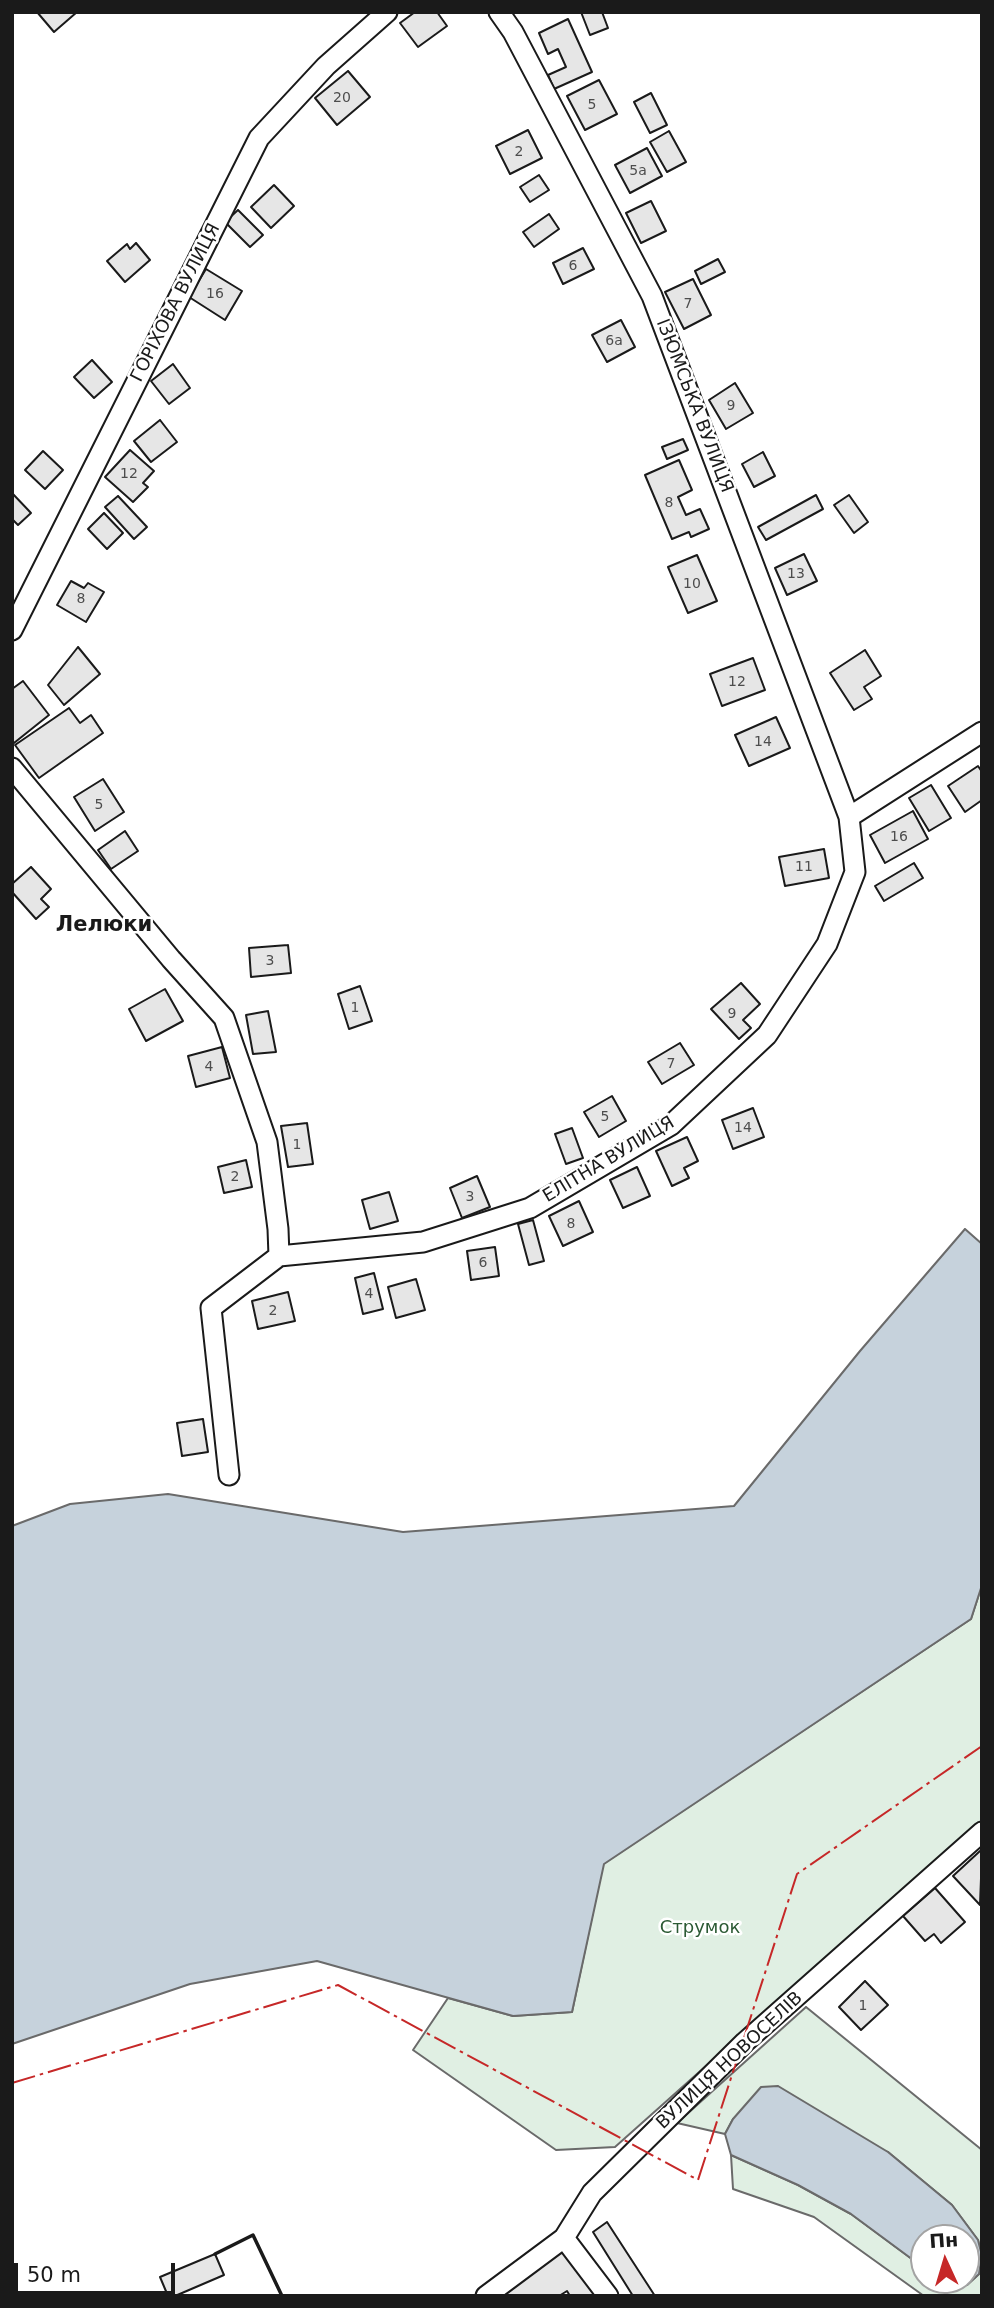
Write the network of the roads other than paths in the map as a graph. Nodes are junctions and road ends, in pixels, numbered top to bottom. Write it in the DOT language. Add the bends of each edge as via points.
graph roads {
  1 [pos="387,12"];
  2 [pos="499,12"];
  3 [pos="12,630"];
  4 [pos="982,732"];
  5 [pos="12,768"];
  6 [pos="849,817"];
  7 [pos="279,1256"];
  8 [pos="229,1475"];
  9 [pos="982,1832"];
  10 [pos="564,2238"];
  11 [pos="486,2296"];
  12 [pos="608,2296"];
  1 -- 3 [label="street, ГОРІХОВА ВУЛИЦЯ" via="326,66 259,138"];
  2 -- 6 [label="street, ІЗЮМСЬКА ВУЛИЦЯ" via="652,296"];
  4 -- 6 [label="street"];
  5 -- 7 [label="street" via="224,1018 267,1142"];
  6 -- 7 [label="street, ЕЛІТНА ВУЛИЦЯ" via="855,872 827,944 767,1035 671,1125 530,1208 423,1242"];
  7 -- 8 [label="street" via="211,1308"];
  9 -- 10 [label="street, ВУЛИЦЯ НОВОСЕЛІВ" via="745,2042 592,2193"];
  10 -- 11 [label="street, ВУЛИЦЯ НОВОСЕЛІВ"];
  10 -- 12 [label="street"];
}
